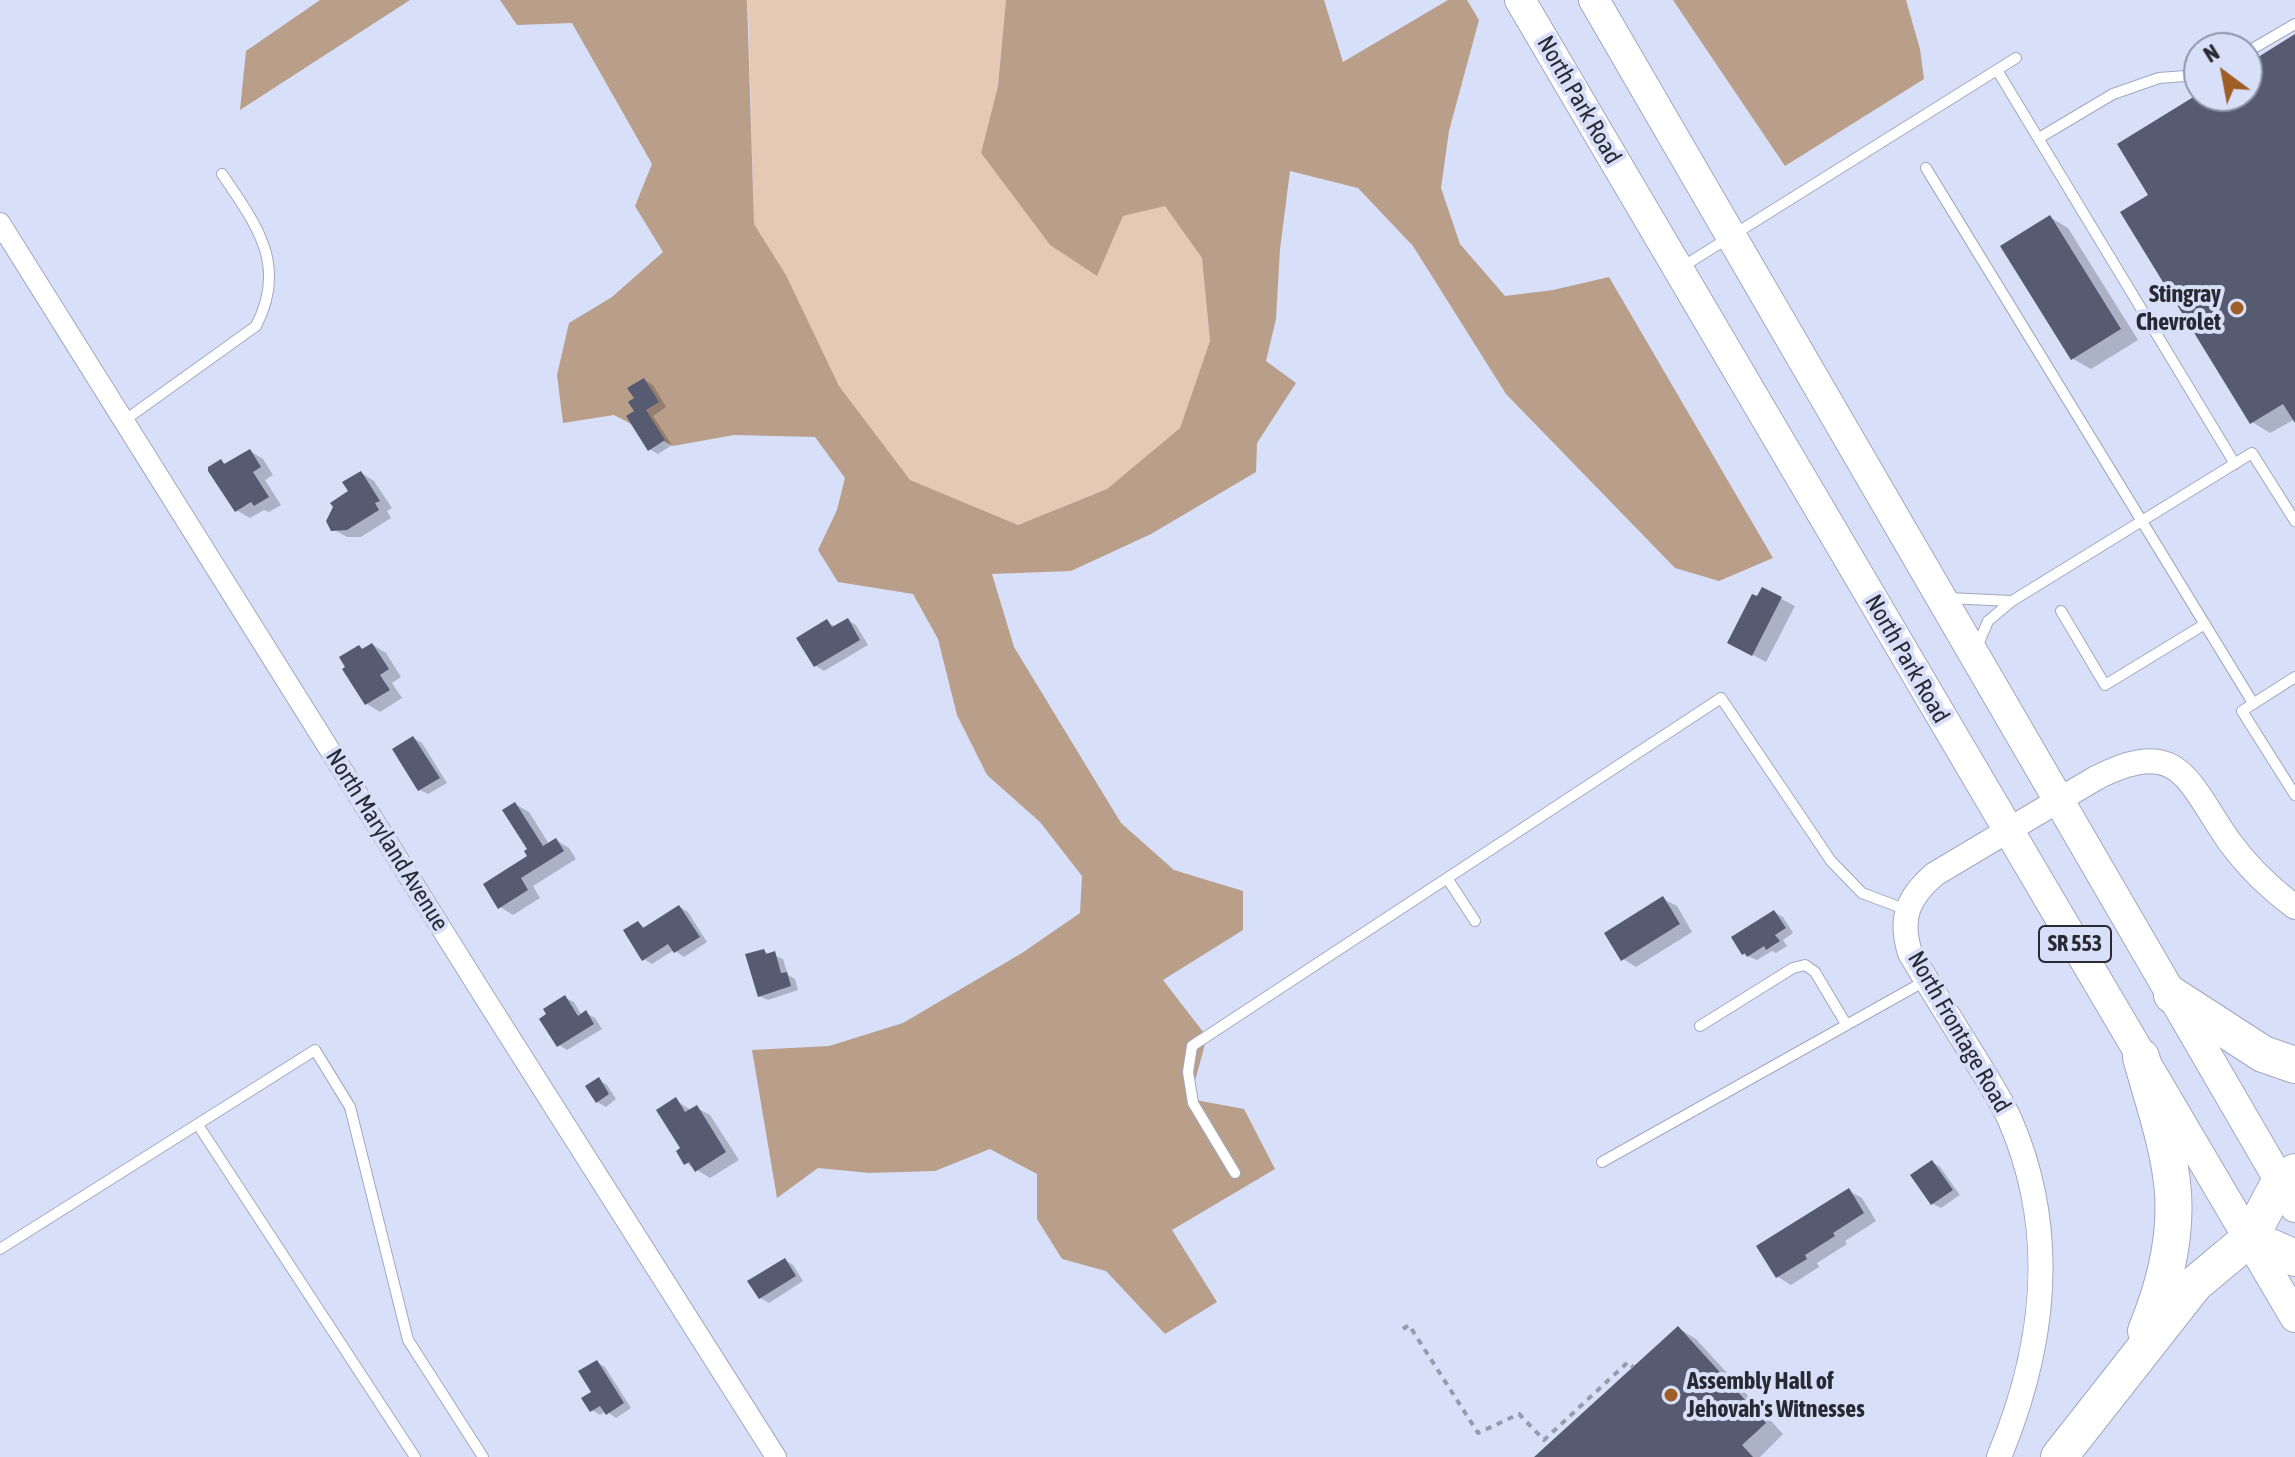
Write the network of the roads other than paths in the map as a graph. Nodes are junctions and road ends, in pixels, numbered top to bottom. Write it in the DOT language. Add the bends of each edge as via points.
graph roads {
  1 [pos="1520,0"];
  2 [pos="1594,0"];
  3 [pos="2295,24"];
  4 [pos="2263,43"];
  5 [pos="2016,58"];
  6 [pos="1997,70"];
  7 [pos="2183,76"];
  8 [pos="2039,138"];
  9 [pos="1926,168"];
  10 [pos="222,174"];
  11 [pos="0,223"];
  12 [pos="1731,234"];
  13 [pos="1678,269"];
  14 [pos="125,420"];
  15 [pos="2235,464"];
  16 [pos="2143,520"];
  17 [pos="2295,521"];
  18 [pos="1941,598"];
  19 [pos="2012,601"];
  20 [pos="2061,611"];
  21 [pos="2205,624"];
  22 [pos="1974,655"];
  23 [pos="2295,677"];
  24 [pos="2253,703"];
  25 [pos="2295,795"];
  26 [pos="2058,801"];
  27 [pos="2008,832"];
  28 [pos="1447,878"];
  29 [pos="2295,907"];
  30 [pos="1907,910"];
  31 [pos="1475,921"];
  32 [pos="1927,980"];
  33 [pos="2172,995"];
  34 [pos="1846,1024"];
  35 [pos="1700,1026"];
  36 [pos="2141,1057"];
  37 [pos="2295,1065"];
  38 [pos="198,1125"];
  39 [pos="1602,1162"];
  40 [pos="1235,1173"];
  41 [pos="2290,1187"];
  42 [pos="2250,1238"];
  43 [pos="0,1249"];
  44 [pos="2295,1258"];
  45 [pos="2295,1317"];
  46 [pos="2135,1358"];
  47 [pos="415,1457"];
  48 [pos="483,1457"];
  49 [pos="776,1457"];
  50 [pos="1999,1457"];
  51 [pos="2059,1457"];
  1 -- 13 [label="main road, North Park Road"];
  2 -- 12 [label="main road"];
  3 -- 4 [label="lane"];
  5 -- 6 [label="lane"];
  6 -- 8 [label="lane"];
  6 -- 12 [label="lane"];
  7 -- 8 [label="lane" via="2159,78 2113,94"];
  8 -- 15 [label="lane"];
  9 -- 16 [label="lane"];
  10 -- 14 [label="lane" via="254,222 269,262 267,306 256,326"];
  11 -- 14 [label="street, North Maryland Avenue"];
  12 -- 13 [label="lane"];
  12 -- 18 [label="main road"];
  13 -- 27 [label="main road, North Park Road"];
  14 -- 49 [label="street, North Maryland Avenue"];
  15 -- 16 [label="lane"];
  15 -- 17 [label="lane" via="2252,453"];
  16 -- 19 [label="lane"];
  16 -- 21 [label="lane"];
  18 -- 19 [label="lane"];
  18 -- 22 [label="main road"];
  19 -- 22 [label="lane" via="1988,621"];
  20 -- 21 [label="lane" via="2105,685"];
  21 -- 24 [label="lane"];
  22 -- 26 [label="main road"];
  23 -- 24 [label="lane"];
  24 -- 25 [label="lane" via="2242,711"];
  26 -- 27 [label="street"];
  26 -- 29 [label="street" via="2122,765 2159,761 2177,769 2248,863"];
  26 -- 33 [label="main road, SR 553"];
  27 -- 30 [label="street" via="1935,874 1917,889"];
  27 -- 36 [label="main road, North Park Road / SR 553"];
  28 -- 30 [label="lane" via="1721,698 1831,861 1862,893"];
  28 -- 31 [label="lane"];
  28 -- 40 [label="lane" via="1192,1046 1188,1072 1193,1103"];
  30 -- 32 [label="street, North Frontage Road" via="1904,934"];
  32 -- 34 [label="lane"];
  32 -- 50 [label="street, North Frontage Road" via="2011,1121 2036,1210 2041,1264 2037,1338"];
  33 -- 37 [label="highway" via="2263,1054"];
  33 -- 41 [label="main road, SR 553"];
  34 -- 35 [label="lane" via="1815,972 1805,965"];
  34 -- 39 [label="lane"];
  36 -- 42 [label="main road, North Park Road / SR 553"];
  36 -- 46 [label="highway" via="2170,1172 2173,1224 2157,1306"];
  38 -- 43 [label="lane"];
  38 -- 47 [label="lane"];
  38 -- 48 [label="lane" via="315,1050 350,1107 408,1340"];
  41 -- 42 [label="highway"];
  42 -- 44 [label="highway"];
  42 -- 45 [label="main road, North Park Road / SR 553"];
  42 -- 46 [label="highway" via="2195,1284"];
  46 -- 51 [label="highway"];
}
